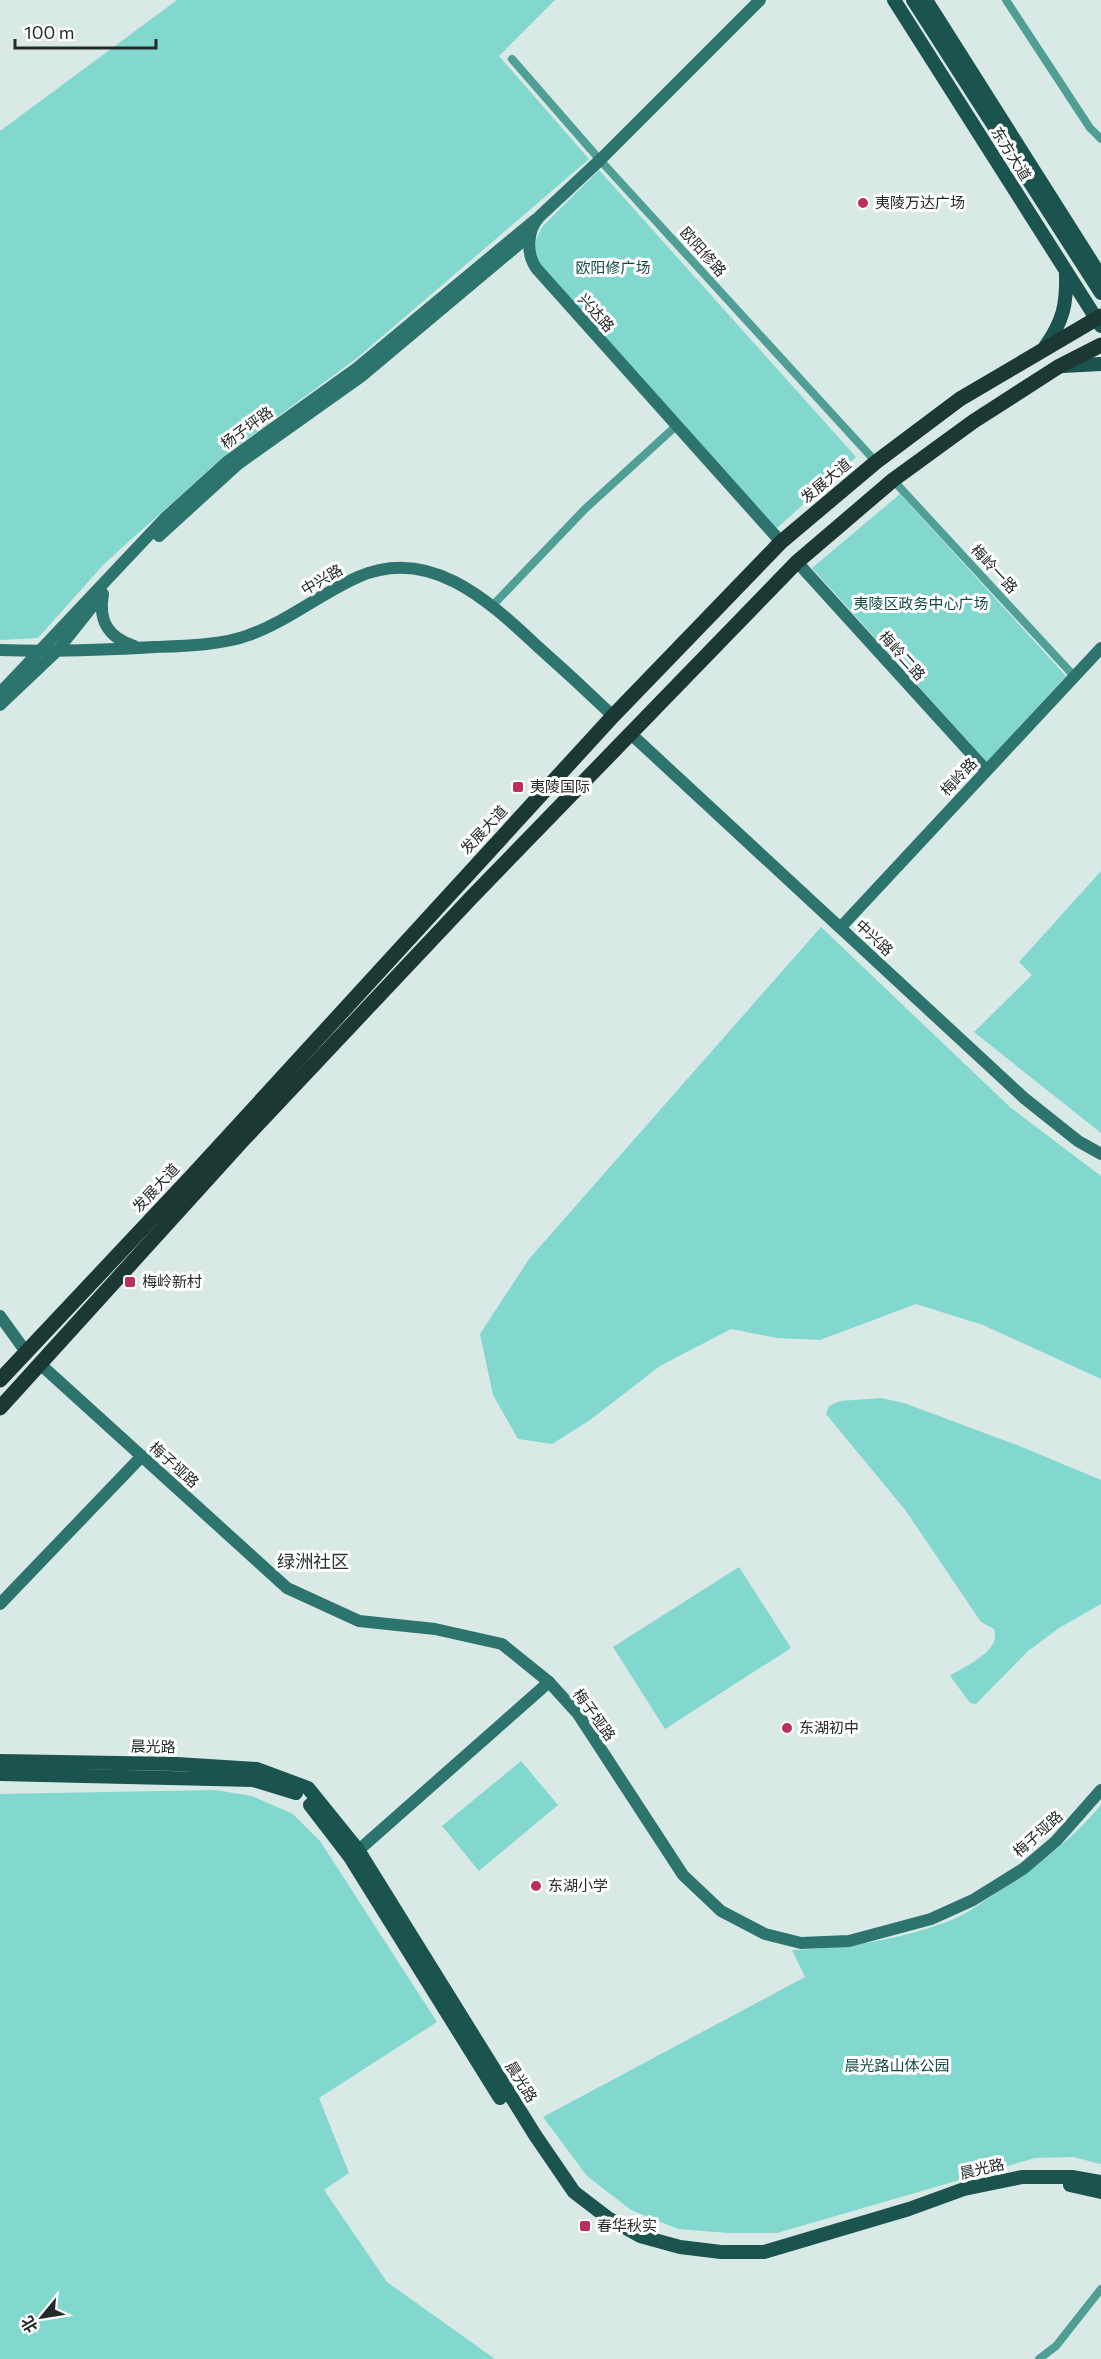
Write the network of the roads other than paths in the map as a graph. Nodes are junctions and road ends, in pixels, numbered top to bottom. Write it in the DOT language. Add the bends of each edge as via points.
graph roads {
  1 [pos="760,0"];
  2 [pos="894,0"];
  3 [pos="904,0"];
  4 [pos="913,0"];
  5 [pos="926,0"];
  6 [pos="1006,0"];
  7 [pos="512,59"];
  8 [pos="1101,139"];
  9 [pos="600,160"];
  10 [pos="539,217"];
  11 [pos="530,236"];
  12 [pos="1087,254"];
  13 [pos="1101,262"];
  14 [pos="1066,271"];
  15 [pos="1101,276"];
  16 [pos="1101,293"];
  17 [pos="1100,318"];
  18 [pos="1101,345"];
  19 [pos="1045,347"];
  20 [pos="1101,364"];
  21 [pos="1058,367"];
  22 [pos="676,426"];
  23 [pos="876,462"];
  24 [pos="893,480"];
  25 [pos="781,542"];
  26 [pos="797,562"];
  27 [pos="100,592"];
  28 [pos="493,605"];
  29 [pos="140,648"];
  30 [pos="1101,648"];
  31 [pos="0,651"];
  32 [pos="41,651"];
  33 [pos="56,652"];
  34 [pos="1074,676"];
  35 [pos="0,693"];
  36 [pos="0,705"];
  37 [pos="613,716"];
  38 [pos="632,735"];
  39 [pos="986,770"];
  40 [pos="841,927"];
  41 [pos="1101,1154"];
  42 [pos="0,1316"];
  43 [pos="26,1352"];
  44 [pos="40,1364"];
  45 [pos="0,1380"];
  46 [pos="0,1408"];
  47 [pos="142,1456"];
  48 [pos="0,1604"];
  49 [pos="549,1682"];
  50 [pos="0,1761"];
  51 [pos="0,1774"];
  52 [pos="1101,1790"];
  53 [pos="354,1854"];
  54 [pos="1101,2182"];
  55 [pos="1101,2193"];
  56 [pos="1101,2289"];
  57 [pos="1039,2359"];
  1 -- 9 [label="street"];
  2 -- 14 [label="main road, 东方大道"];
  3 -- 17 [label="main road"];
  4 -- 16 [label="main road"];
  5 -- 12 [label="main road, 东方大道"];
  6 -- 8 [label="street"];
  7 -- 9 [label="street, 欧阳修路"];
  9 -- 10 [label="street"];
  9 -- 23 [label="street, 欧阳修路"];
  10 -- 11 [label="street"];
  10 -- 27 [label="street, 杨子坪路" via="357,368 228,461 165,518"];
  11 -- 22 [label="street, 兴达路" via="530,255 536,268"];
  11 -- 27 [label="street, 杨子坪路" via="363,375 238,464"];
  12 -- 13 [label="main road"];
  12 -- 15 [label="main road, 东方大道"];
  14 -- 17 [label="main road, 东方大道"];
  14 -- 19 [label="main road" via="1067,292 1060,324"];
  17 -- 19 [label="highway, 发展大道"];
  18 -- 21 [label="highway"];
  19 -- 23 [label="highway, 发展大道" via="960,399"];
  20 -- 21 [label="main road"];
  21 -- 24 [label="highway"];
  22 -- 25 [label="street, 兴达路"];
  22 -- 28 [label="street" via="585,509"];
  23 -- 25 [label="highway, 发展大道"];
  24 -- 26 [label="highway"];
  24 -- 34 [label="street, 梅岭一路"];
  25 -- 37 [label="highway, 发展大道"];
  26 -- 38 [label="highway"];
  26 -- 39 [label="street, 梅岭二路"];
  27 -- 29 [label="street" via="107,629 122,642"];
  27 -- 32 [label="street, 杨子坪路"];
  27 -- 33 [label="street"];
  28 -- 29 [label="street, 中兴路" via="450,577 394,568 357,577 247,636"];
  28 -- 37 [label="street, 中兴路"];
  29 -- 33 [label="street, 中兴路"];
  30 -- 34 [label="street, 梅岭路"];
  31 -- 32 [label="street, 中兴路"];
  32 -- 33 [label="street, 中兴路"];
  32 -- 35 [label="street, 杨子坪路"];
  33 -- 36 [label="street"];
  34 -- 39 [label="street, 梅岭路"];
  37 -- 43 [label="highway, 发展大道"];
  38 -- 40 [label="street, 中兴路"];
  38 -- 44 [label="highway" via="470,899 243,1140"];
  39 -- 40 [label="street, 梅岭路"];
  40 -- 41 [label="street, 中兴路" via="1024,1098 1078,1141"];
  42 -- 43 [label="street"];
  43 -- 45 [label="highway, 发展大道"];
  44 -- 46 [label="highway"];
  44 -- 47 [label="street, 梅子垭路"];
  47 -- 48 [label="street"];
  47 -- 49 [label="street, 梅子垭路" via="287,1588 359,1620 435,1629 502,1644"];
  49 -- 52 [label="street, 梅子垭路" via="578,1714 683,1875 721,1911 783,1940 849,1941 911,1926 974,1900 1023,1869 1056,1841"];
  49 -- 53 [label="street"];
  50 -- 53 [label="main road, 晨光路" via="257,1769 308,1788"];
  51 -- 53 [label="main road, 晨光路" via="253,1780 301,1794"];
  53 -- 54 [label="main road, 晨光路" via="574,2192 640,2236 680,2247 764,2252 964,2189 1022,2177 1072,2177"];
  53 -- 55 [label="main road, 晨光路" via="527,2140 567,2196 636,2243 679,2255 765,2258 799,2251 967,2196 1020,2185 1072,2185"];
  56 -- 57 [label="street" via="1056,2346"];
}
